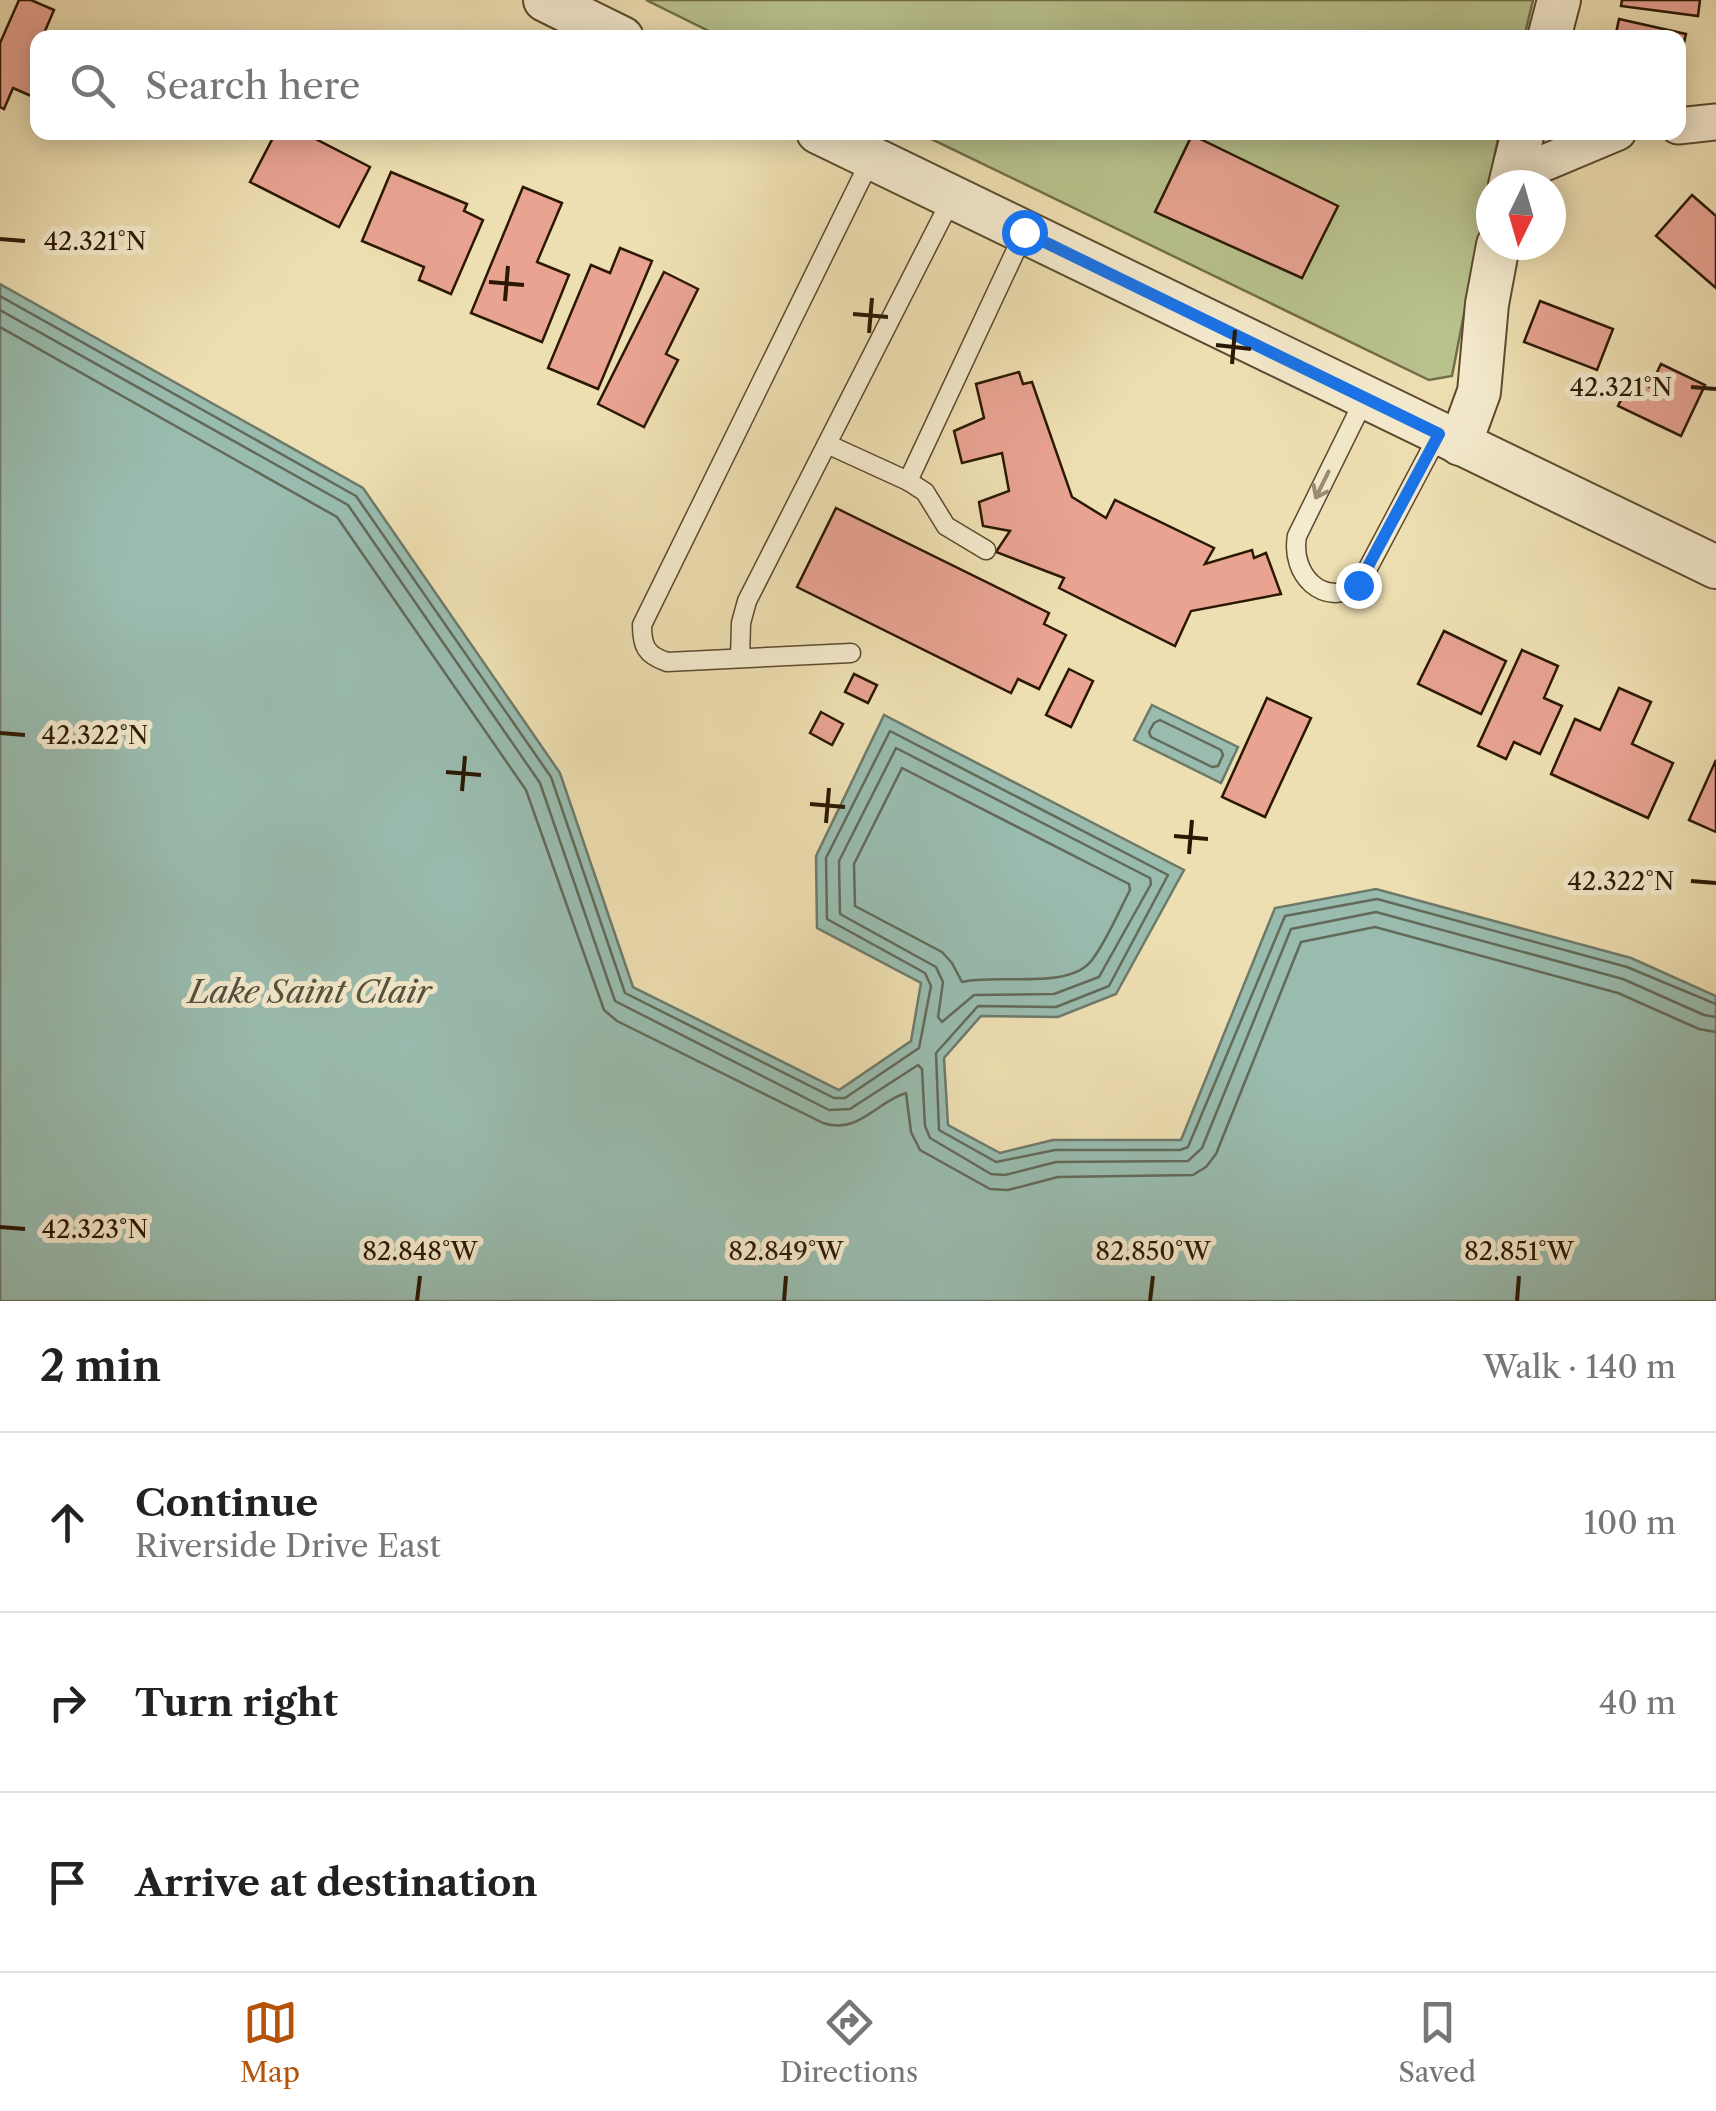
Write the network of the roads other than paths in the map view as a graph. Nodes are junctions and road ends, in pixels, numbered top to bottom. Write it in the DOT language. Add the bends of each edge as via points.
graph roads {
  1 [pos="544,0"];
  2 [pos="1559,0"];
  3 [pos="606,30"];
  4 [pos="1551,30"];
  5 [pos="1716,122"];
  6 [pos="1686,125"];
  7 [pos="834,140"];
  8 [pos="1522,140"];
  9 [pos="1601,140"];
  10 [pos="871,158"];
  11 [pos="1514,170"];
  12 [pos="1535,170"];
  13 [pos="952,198"];
  14 [pos="1024,232"];
  15 [pos="1495,260"];
  16 [pos="1365,398"];
  17 [pos="1450,439"];
  18 [pos="827,444"];
  19 [pos="908,480"];
  20 [pos="986,550"];
  21 [pos="1716,567"];
  22 [pos="851,653"];
  23 [pos="740,658"];
  1 -- 3 [label="street"];
  2 -- 4 [label="street"];
  5 -- 6 [label="street"];
  7 -- 10 [label="street"];
  8 -- 11 [label="street"];
  9 -- 12 [label="street"];
  10 -- 13 [label="street"];
  10 -- 23 [label="lane" via="642,624 642,644 652,657"];
  13 -- 14 [label="street"];
  13 -- 18 [label="lane"];
  14 -- 16 [label="street"];
  14 -- 19 [label="lane"];
  15 -- 17 [label="street" via="1479,392"];
  16 -- 17 [label="street"];
  16 -- 17 [label="lane, one-way" via="1297,536 1298,566 1306,580 1327,591 1348,592 1366,574"];
  17 -- 21 [label="street"];
  18 -- 19 [label="lane"];
  18 -- 23 [label="lane" via="747,601"];
  19 -- 20 [label="lane" via="925,492 946,526"];
  22 -- 23 [label="lane"];
}
